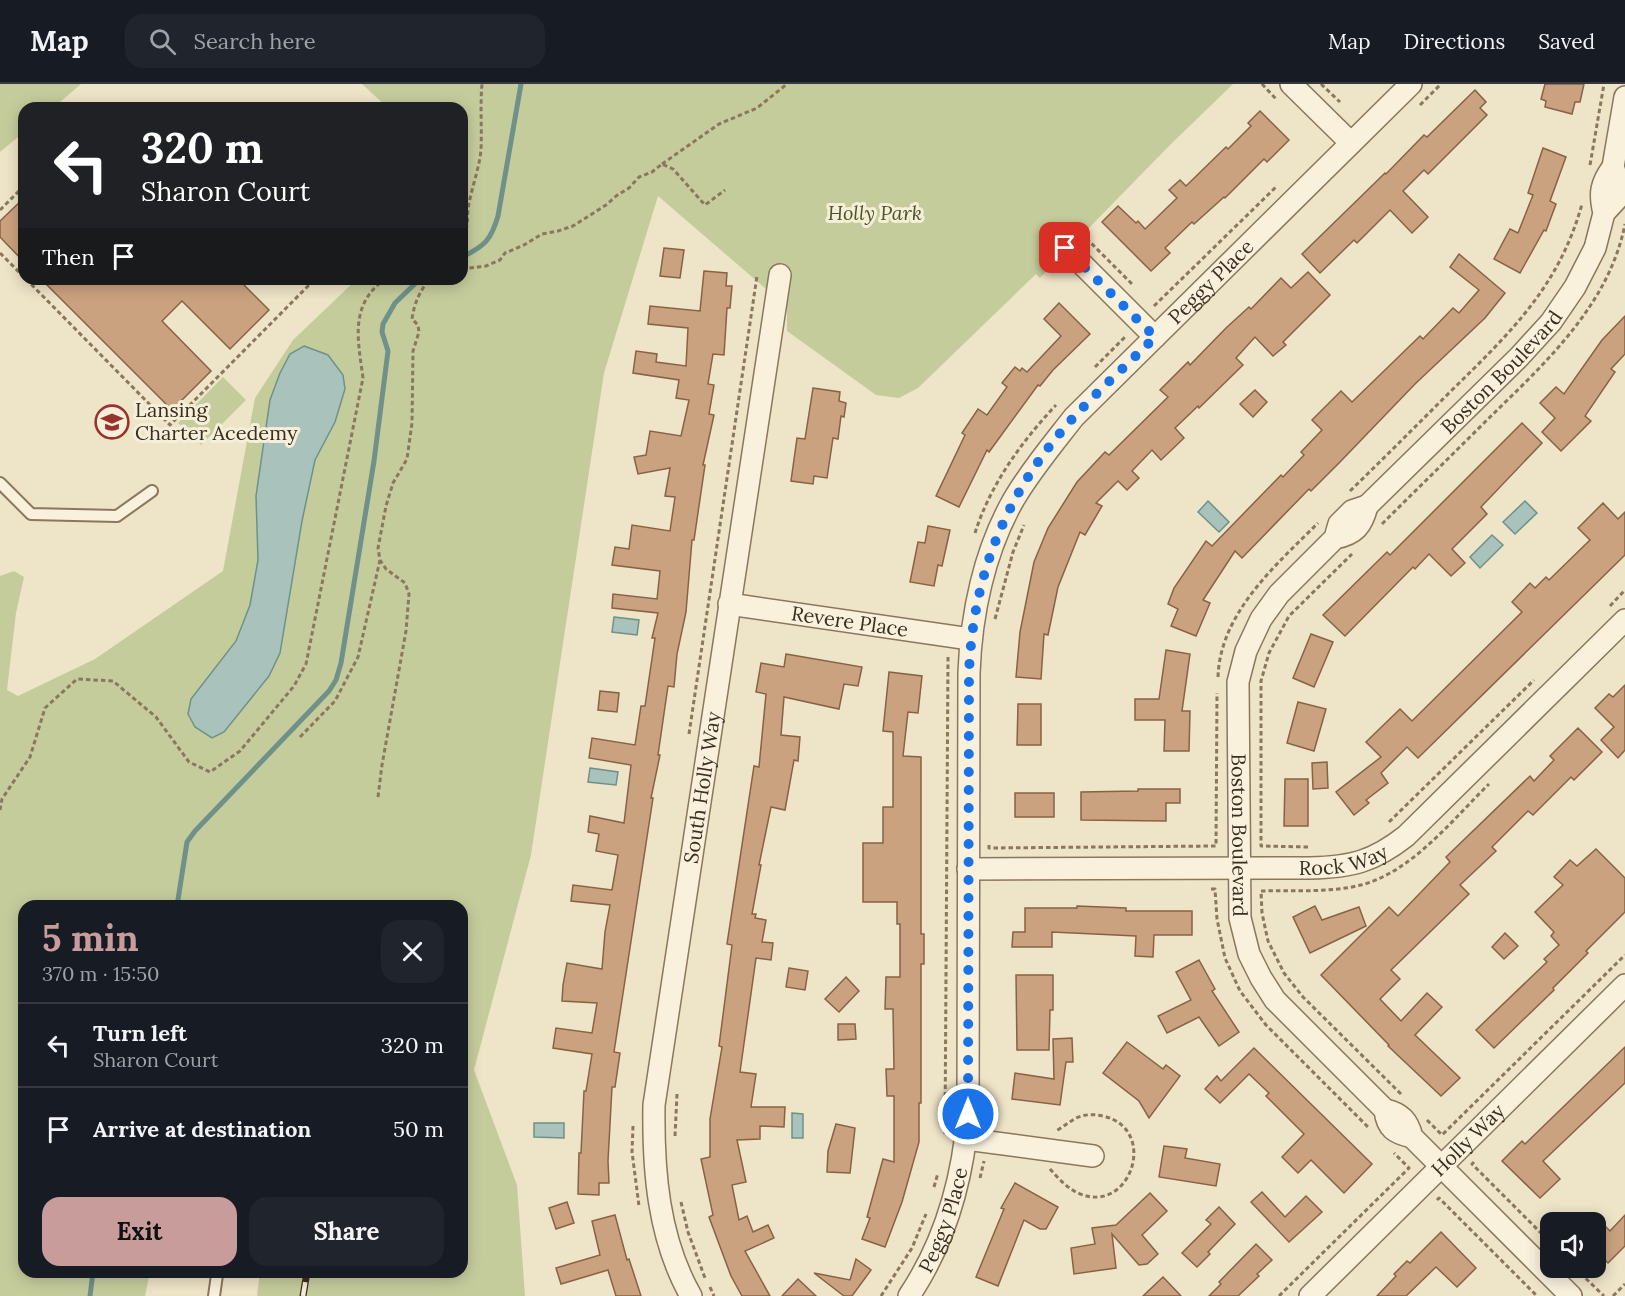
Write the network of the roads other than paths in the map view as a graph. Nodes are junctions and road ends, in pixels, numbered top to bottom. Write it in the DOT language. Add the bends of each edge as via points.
graph roads {
  1 [pos="1291,84"];
  2 [pos="1411,84"];
  3 [pos="1625,97"];
  4 [pos="1351,143"];
  5 [pos="1065,248"];
  6 [pos="780,275"];
  7 [pos="1155,337"];
  8 [pos="0,483"];
  9 [pos="152,491"];
  10 [pos="729,604"];
  11 [pos="1625,620"];
  12 [pos="970,639"];
  13 [pos="1238,868"];
  14 [pos="968,869"];
  15 [pos="1625,985"];
  16 [pos="966,1139"];
  17 [pos="1094,1156"];
  18 [pos="1441,1166"];
  19 [pos="217,1278"];
  20 [pos="214,1296"];
  21 [pos="691,1296"];
  22 [pos="909,1296"];
  23 [pos="1310,1296"];
  24 [pos="1571,1296"];
  1 -- 4 [label="street"];
  2 -- 4 [label="street, Peggy Place"];
  3 -- 13 [label="street, Boston Boulevard" via="1613,166 1618,180 1616,200 1604,213 1595,248 1575,287 1551,322 1367,506 1363,520 1349,535 1335,538 1279,594 1261,619 1246,651 1238,682"];
  4 -- 7 [label="street, Peggy Place"];
  5 -- 7 [label="street"];
  6 -- 10 [label="street, South Holly Way"];
  7 -- 12 [label="street, Peggy Place" via="1074,417 1013,501 989,555"];
  8 -- 9 [label="lane" via="31,514 117,516"];
  10 -- 12 [label="street, Revere Place"];
  10 -- 21 [label="street, South Holly Way" via="654,1105 653,1154 662,1217"];
  11 -- 13 [label="street, Rock Way" via="1386,852 1339,867"];
  12 -- 14 [label="street, Peggy Place"];
  13 -- 14 [label="street, Rock Way"];
  13 -- 18 [label="street, Boston Boulevard" via="1240,918 1260,978 1289,1014 1385,1110 1397,1112 1409,1124 1413,1137"];
  14 -- 16 [label="street, Peggy Place"];
  15 -- 18 [label="street, Holly Way"];
  16 -- 17 [label="street"];
  16 -- 22 [label="street, Peggy Place" via="948,1216 932,1256"];
  18 -- 23 [label="street, Holly Way"];
  18 -- 24 [label="street, Boston Boulevard"];
  19 -- 20 [label="lane"];
}
